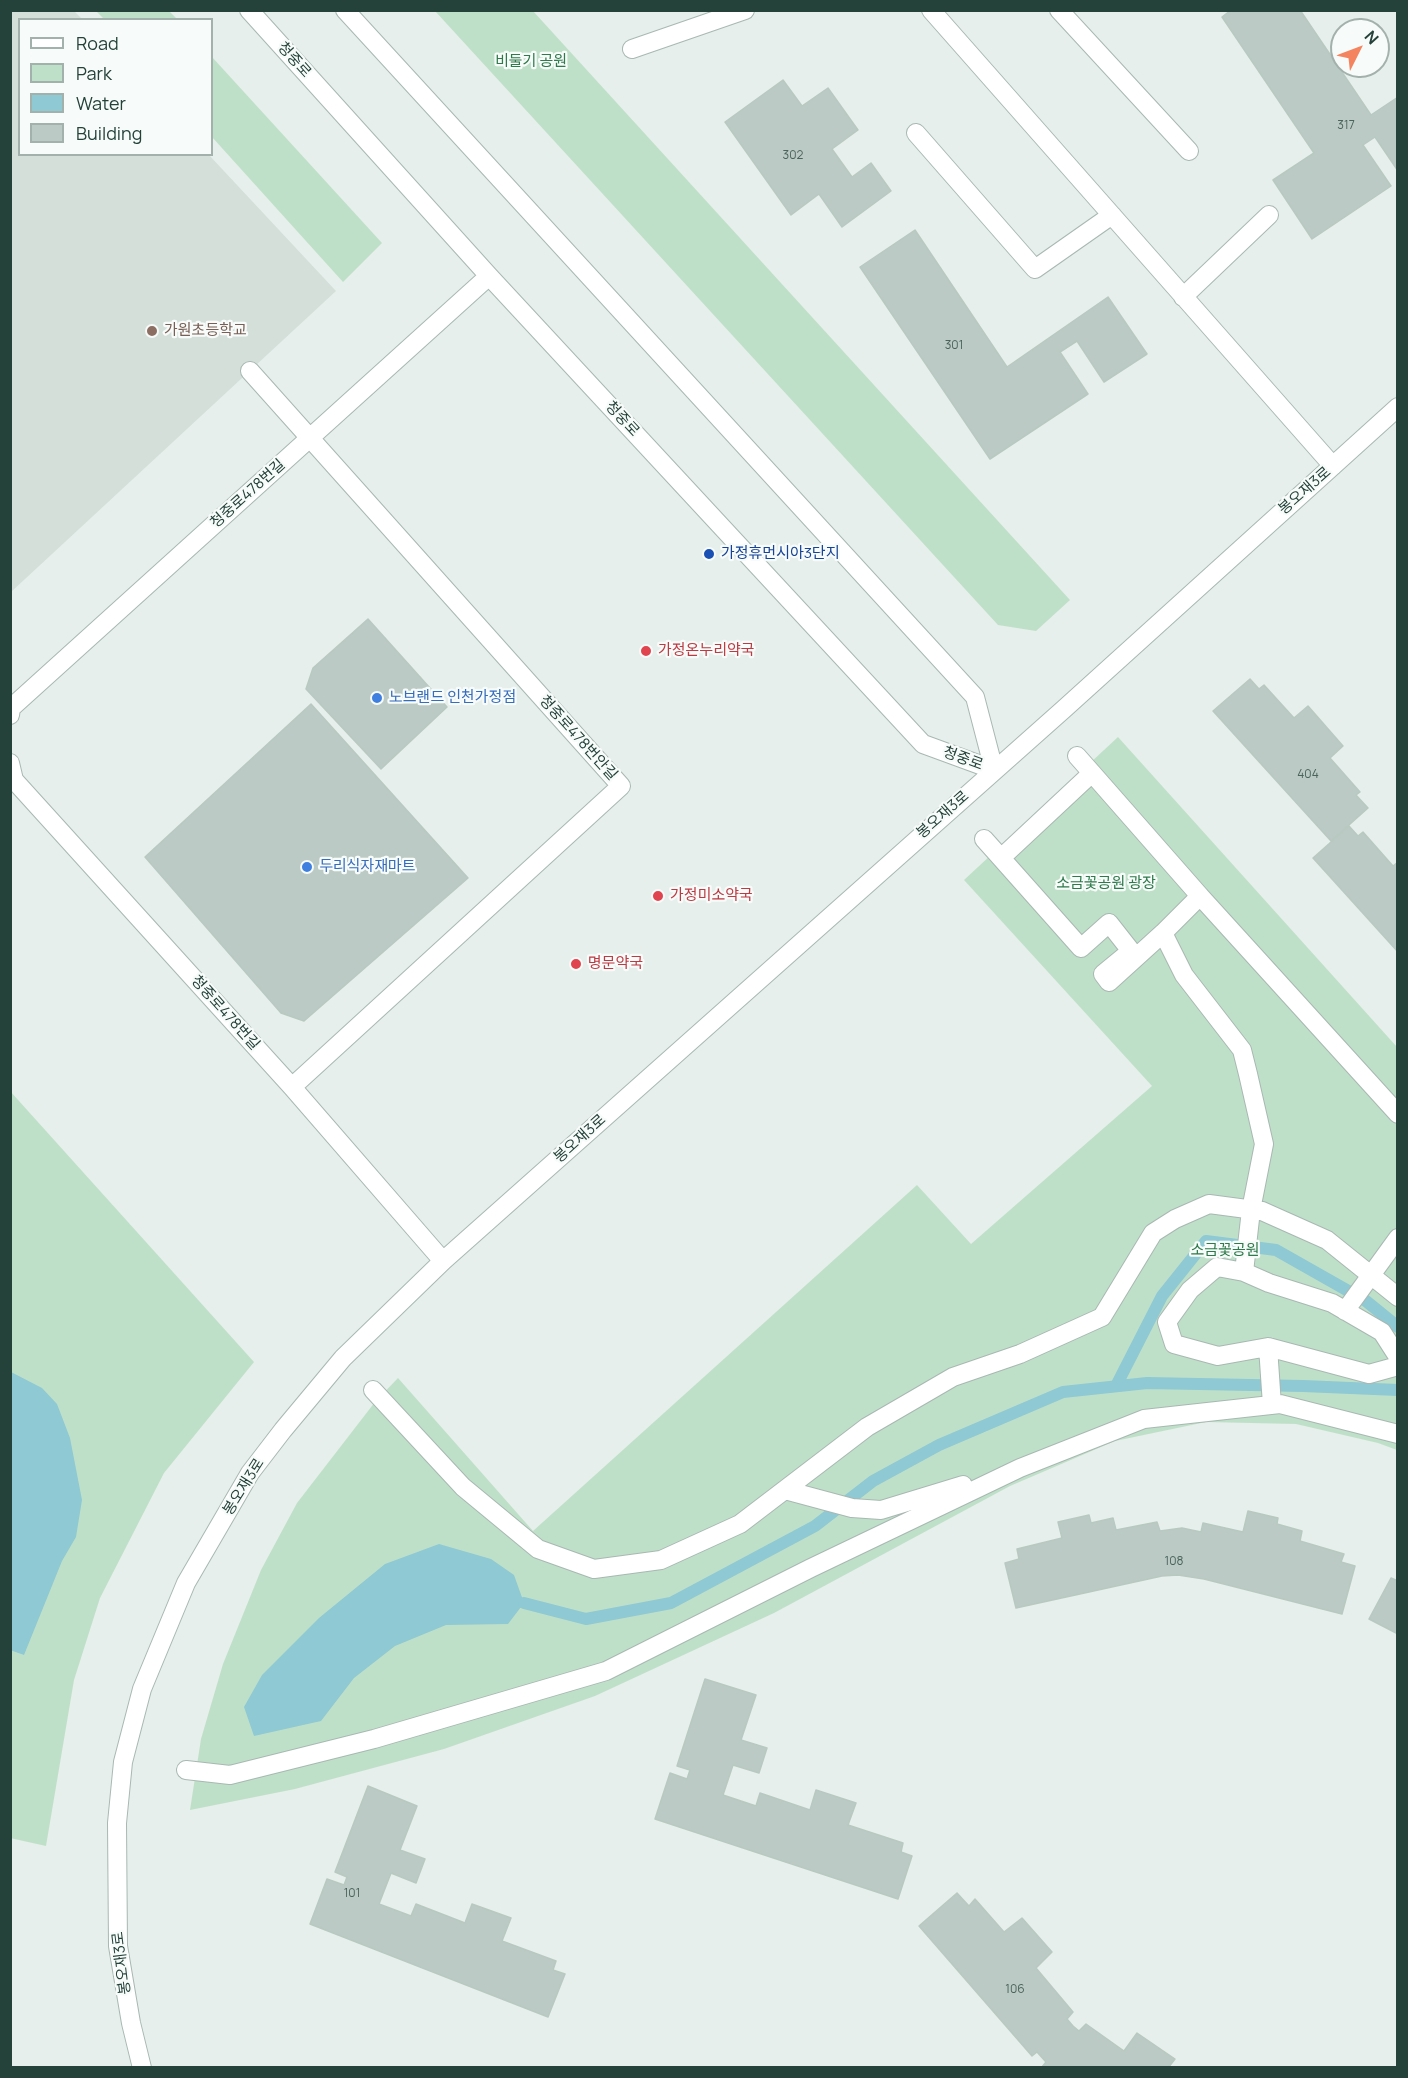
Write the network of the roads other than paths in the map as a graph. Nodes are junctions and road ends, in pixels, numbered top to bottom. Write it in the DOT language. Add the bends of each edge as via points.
graph roads {
  1 [pos="249,10"];
  2 [pos="345,10"];
  3 [pos="744,10"];
  4 [pos="931,10"];
  5 [pos="1059,10"];
  6 [pos="632,49"];
  7 [pos="916,133"];
  8 [pos="1189,151"];
  9 [pos="1112,215"];
  10 [pos="1269,215"];
  11 [pos="489,276"];
  12 [pos="1183,297"];
  13 [pos="250,370"];
  14 [pos="1398,407"];
  15 [pos="310,437"];
  16 [pos="1333,466"];
  17 [pos="10,715"];
  18 [pos="1077,756"];
  19 [pos="10,764"];
  20 [pos="994,770"];
  21 [pos="1092,773"];
  22 [pos="984,839"];
  23 [pos="1000,858"];
  24 [pos="1200,896"];
  25 [pos="1163,933"];
  26 [pos="292,1087"];
  27 [pos="1398,1114"];
  28 [pos="1251,1210"];
  29 [pos="1398,1238"];
  30 [pos="443,1261"];
  31 [pos="1244,1272"];
  32 [pos="1370,1275"];
  33 [pos="1398,1297"];
  34 [pos="1345,1311"];
  35 [pos="1268,1347"];
  36 [pos="1398,1357"];
  37 [pos="1398,1366"];
  38 [pos="373,1390"];
  39 [pos="1272,1405"];
  40 [pos="1398,1434"];
  41 [pos="1020,1468"];
  42 [pos="785,1490"];
  43 [pos="186,1770"];
  44 [pos="142,2067"];
  1 -- 11 [label="street, 청중로"];
  2 -- 20 [label="street, 청중로" via="975,697"];
  3 -- 6 [label="street"];
  4 -- 9 [label="street"];
  5 -- 8 [label="street"];
  7 -- 9 [label="street" via="1035,269"];
  9 -- 12 [label="street"];
  10 -- 12 [label="street"];
  11 -- 15 [label="street, 청중로478번길"];
  11 -- 20 [label="street, 청중로" via="923,744"];
  12 -- 16 [label="street"];
  13 -- 15 [label="street"];
  14 -- 16 [label="street, 봉오재3로"];
  15 -- 17 [label="street, 청중로478번길" via="11,708"];
  15 -- 26 [label="street, 청중로478번안길" via="621,786"];
  16 -- 20 [label="street, 봉오재3로"];
  18 -- 21 [label="street"];
  19 -- 26 [label="street, 청중로478번길" via="14,780"];
  20 -- 30 [label="street, 봉오재3로"];
  21 -- 23 [label="street"];
  21 -- 24 [label="street"];
  22 -- 23 [label="street"];
  23 -- 25 [label="street" via="1081,948 1109,923 1131,951 1103,974 1109,982"];
  24 -- 25 [label="street"];
  24 -- 27 [label="street"];
  25 -- 28 [label="street" via="1184,975 1242,1050 1264,1144"];
  26 -- 30 [label="street, 청중로478번길"];
  28 -- 31 [label="street"];
  28 -- 32 [label="street" via="1263,1211 1327,1240"];
  28 -- 42 [label="street" via="1209,1204 1153,1233 1102,1317 1020,1354 953,1377 867,1427"];
  29 -- 32 [label="street"];
  30 -- 44 [label="street, 봉오재3로" via="343,1358 250,1473 186,1583 142,1689 123,1762 117,1823 118,1946"];
  31 -- 34 [label="street"];
  31 -- 35 [label="street" via="1216,1267 1190,1290 1167,1322 1174,1344 1218,1356"];
  32 -- 33 [label="street"];
  32 -- 34 [label="street"];
  34 -- 36 [label="street" via="1382,1332"];
  35 -- 37 [label="street" via="1370,1374"];
  35 -- 39 [label="street"];
  38 -- 42 [label="street" via="463,1486 538,1549 594,1569 661,1560 740,1524"];
  39 -- 40 [label="street"];
  39 -- 41 [label="street" via="1144,1419"];
  41 -- 42 [label="street" via="881,1510 852,1508"];
  41 -- 43 [label="street" via="606,1671 374,1739 230,1775"];
}
